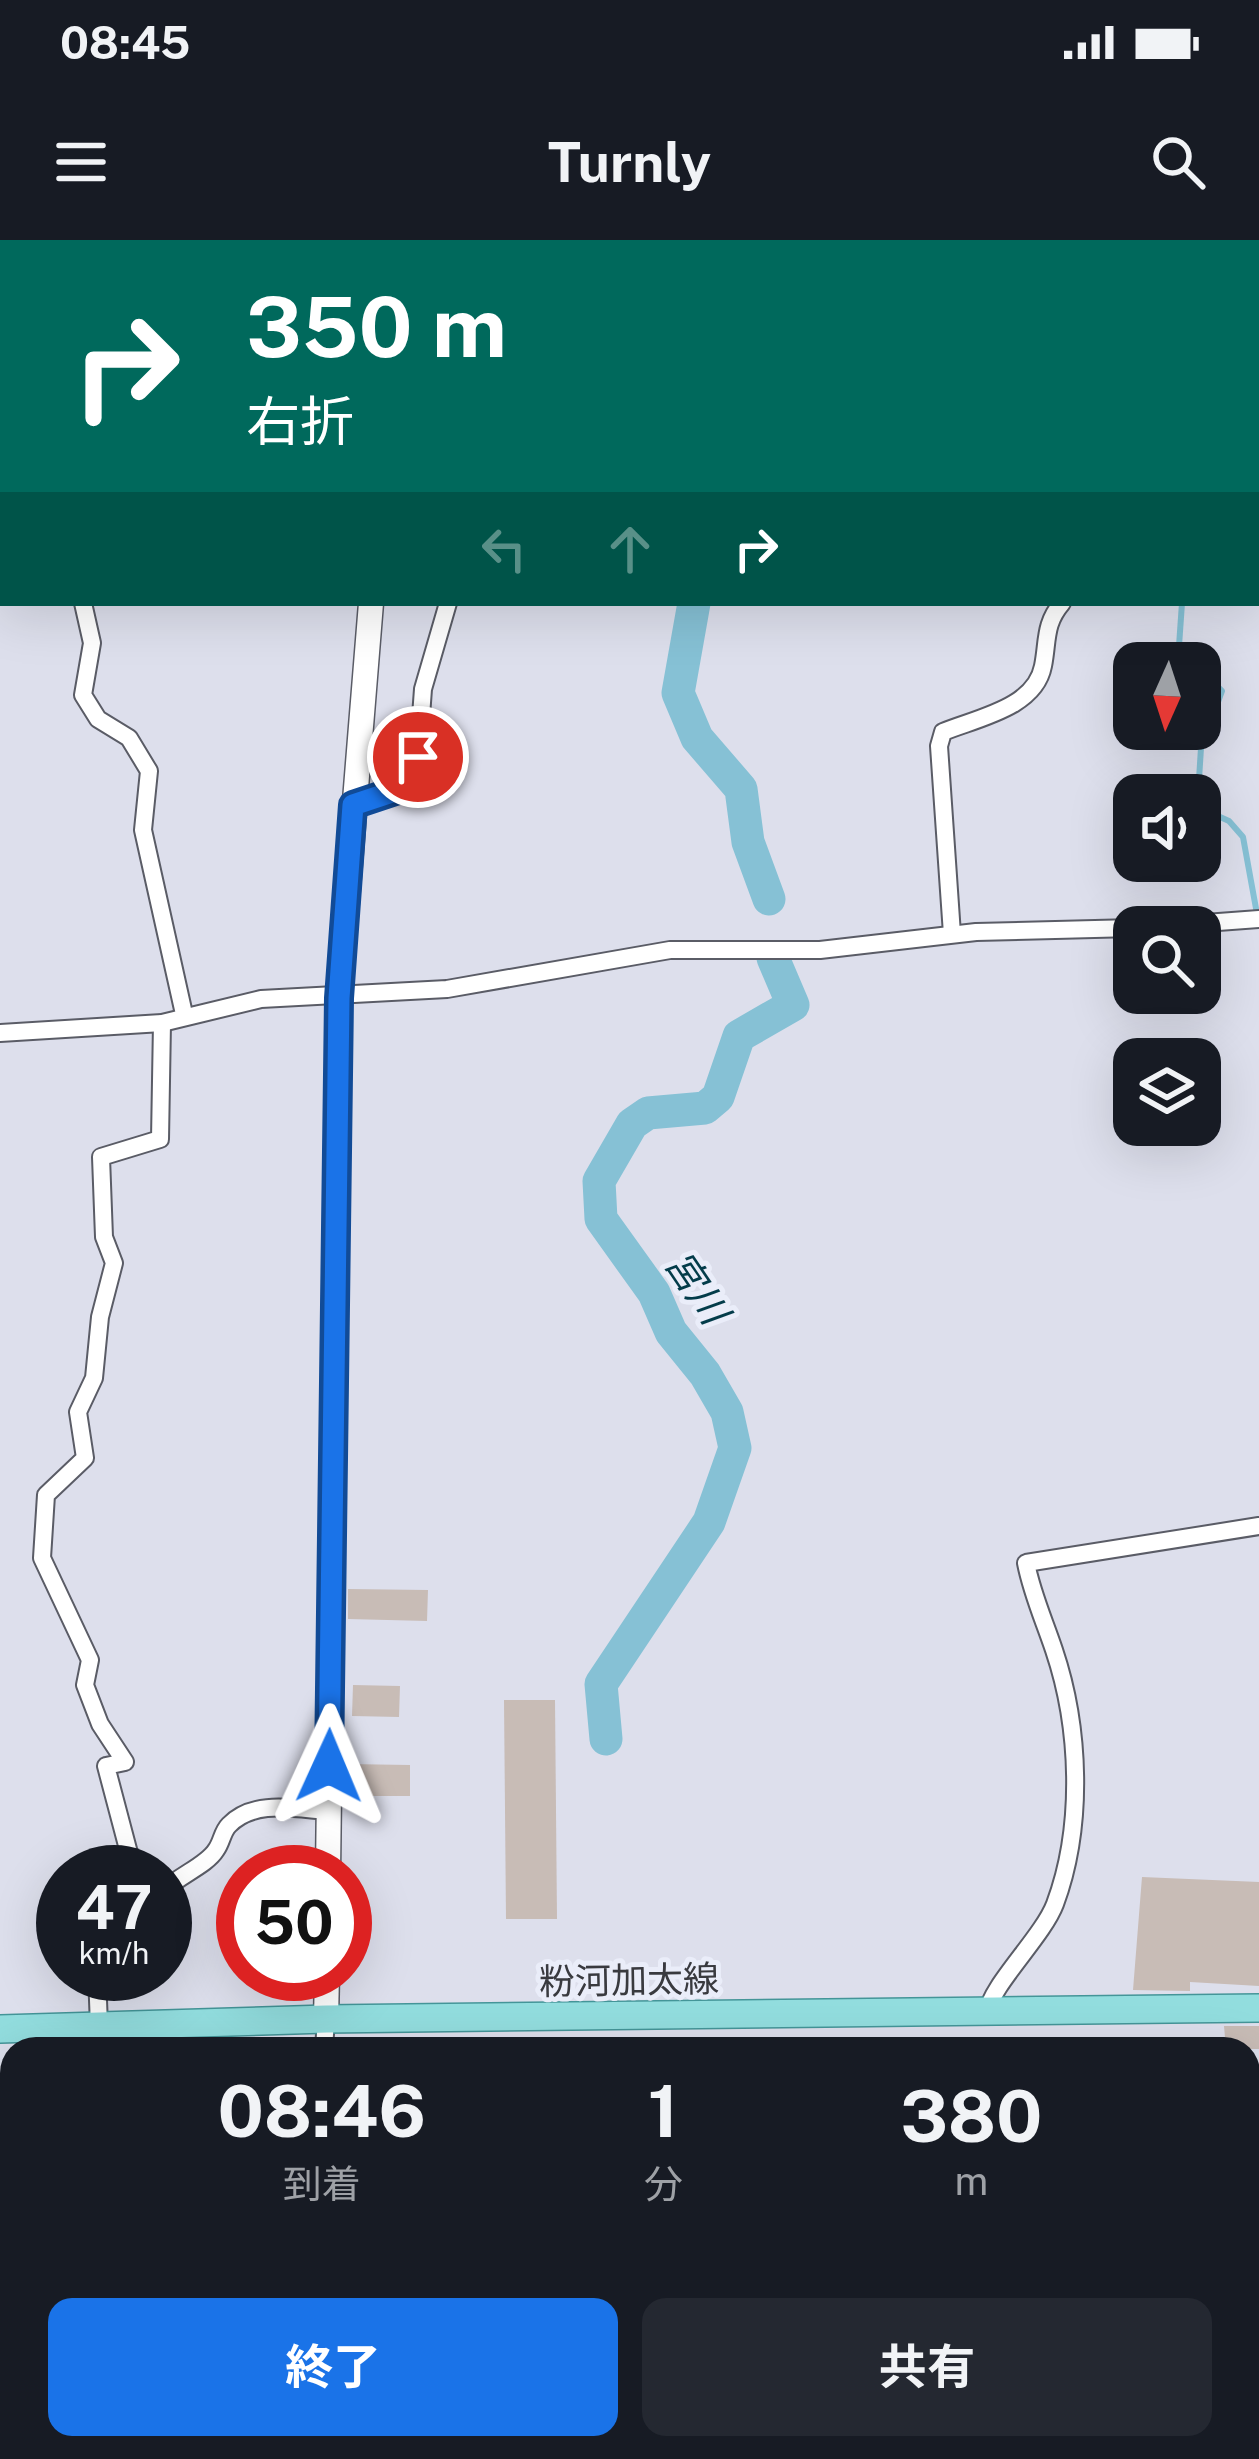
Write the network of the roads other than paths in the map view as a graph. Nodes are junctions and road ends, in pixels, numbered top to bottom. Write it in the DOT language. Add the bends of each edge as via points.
graph roads {
  1 [pos="84,606"];
  2 [pos="371,606"];
  3 [pos="447,606"];
  4 [pos="1059,606"];
  5 [pos="353,805"];
  6 [pos="1259,919"];
  7 [pos="1221,922"];
  8 [pos="1113,929"];
  9 [pos="952,934"];
  10 [pos="339,998"];
  11 [pos="184,1014"];
  12 [pos="162,1023"];
  13 [pos="0,1034"];
  14 [pos="1259,1526"];
  15 [pos="328,1810"];
  16 [pos="127,1845"];
  17 [pos="328,1845"];
  18 [pos="192,1866"];
  19 [pos="100,2001"];
  20 [pos="326,2001"];
  21 [pos="1259,2008"];
  22 [pos="988,2011"];
  23 [pos="326,2019"];
  24 [pos="98,2026"];
  25 [pos="0,2029"];
  26 [pos="325,2037"];
  1 -- 11 [label="street" via="92,644 83,695 98,719 129,738 149,771 142,830"];
  2 -- 5 [label="main road"];
  3 -- 5 [label="street" via="422,689 418,757 398,790"];
  4 -- 9 [label="street" via="1034,687 1012,705 943,733"];
  5 -- 10 [label="main road"];
  6 -- 7 [label="street"];
  8 -- 9 [label="street"];
  9 -- 10 [label="street" via="820,950 670,950"];
  10 -- 11 [label="street" via="261,999"];
  10 -- 15 [label="main road"];
  11 -- 12 [label="street"];
  12 -- 13 [label="street"];
  12 -- 16 [label="street" via="160,1139 101,1157 104,1237 114,1263 94,1378 78,1412 85,1458 46,1495 42,1558 90,1660 85,1685 100,1724 125,1762 106,1766"];
  14 -- 22 [label="street" via="1026,1563 1066,1698 1075,1768 1055,1906 989,1997"];
  15 -- 17 [label="main road"];
  15 -- 18 [label="street" via="246,1813 226,1827 215,1853"];
  19 -- 24 [label="street"];
  20 -- 23 [label="main road"];
  21 -- 22 [label="main road, 粉河加太線"];
  22 -- 23 [label="main road, 粉河加太線"];
  23 -- 24 [label="main road, 粉河加太線"];
  23 -- 26 [label="street"];
  24 -- 25 [label="main road, 粉河加太線"];
}
